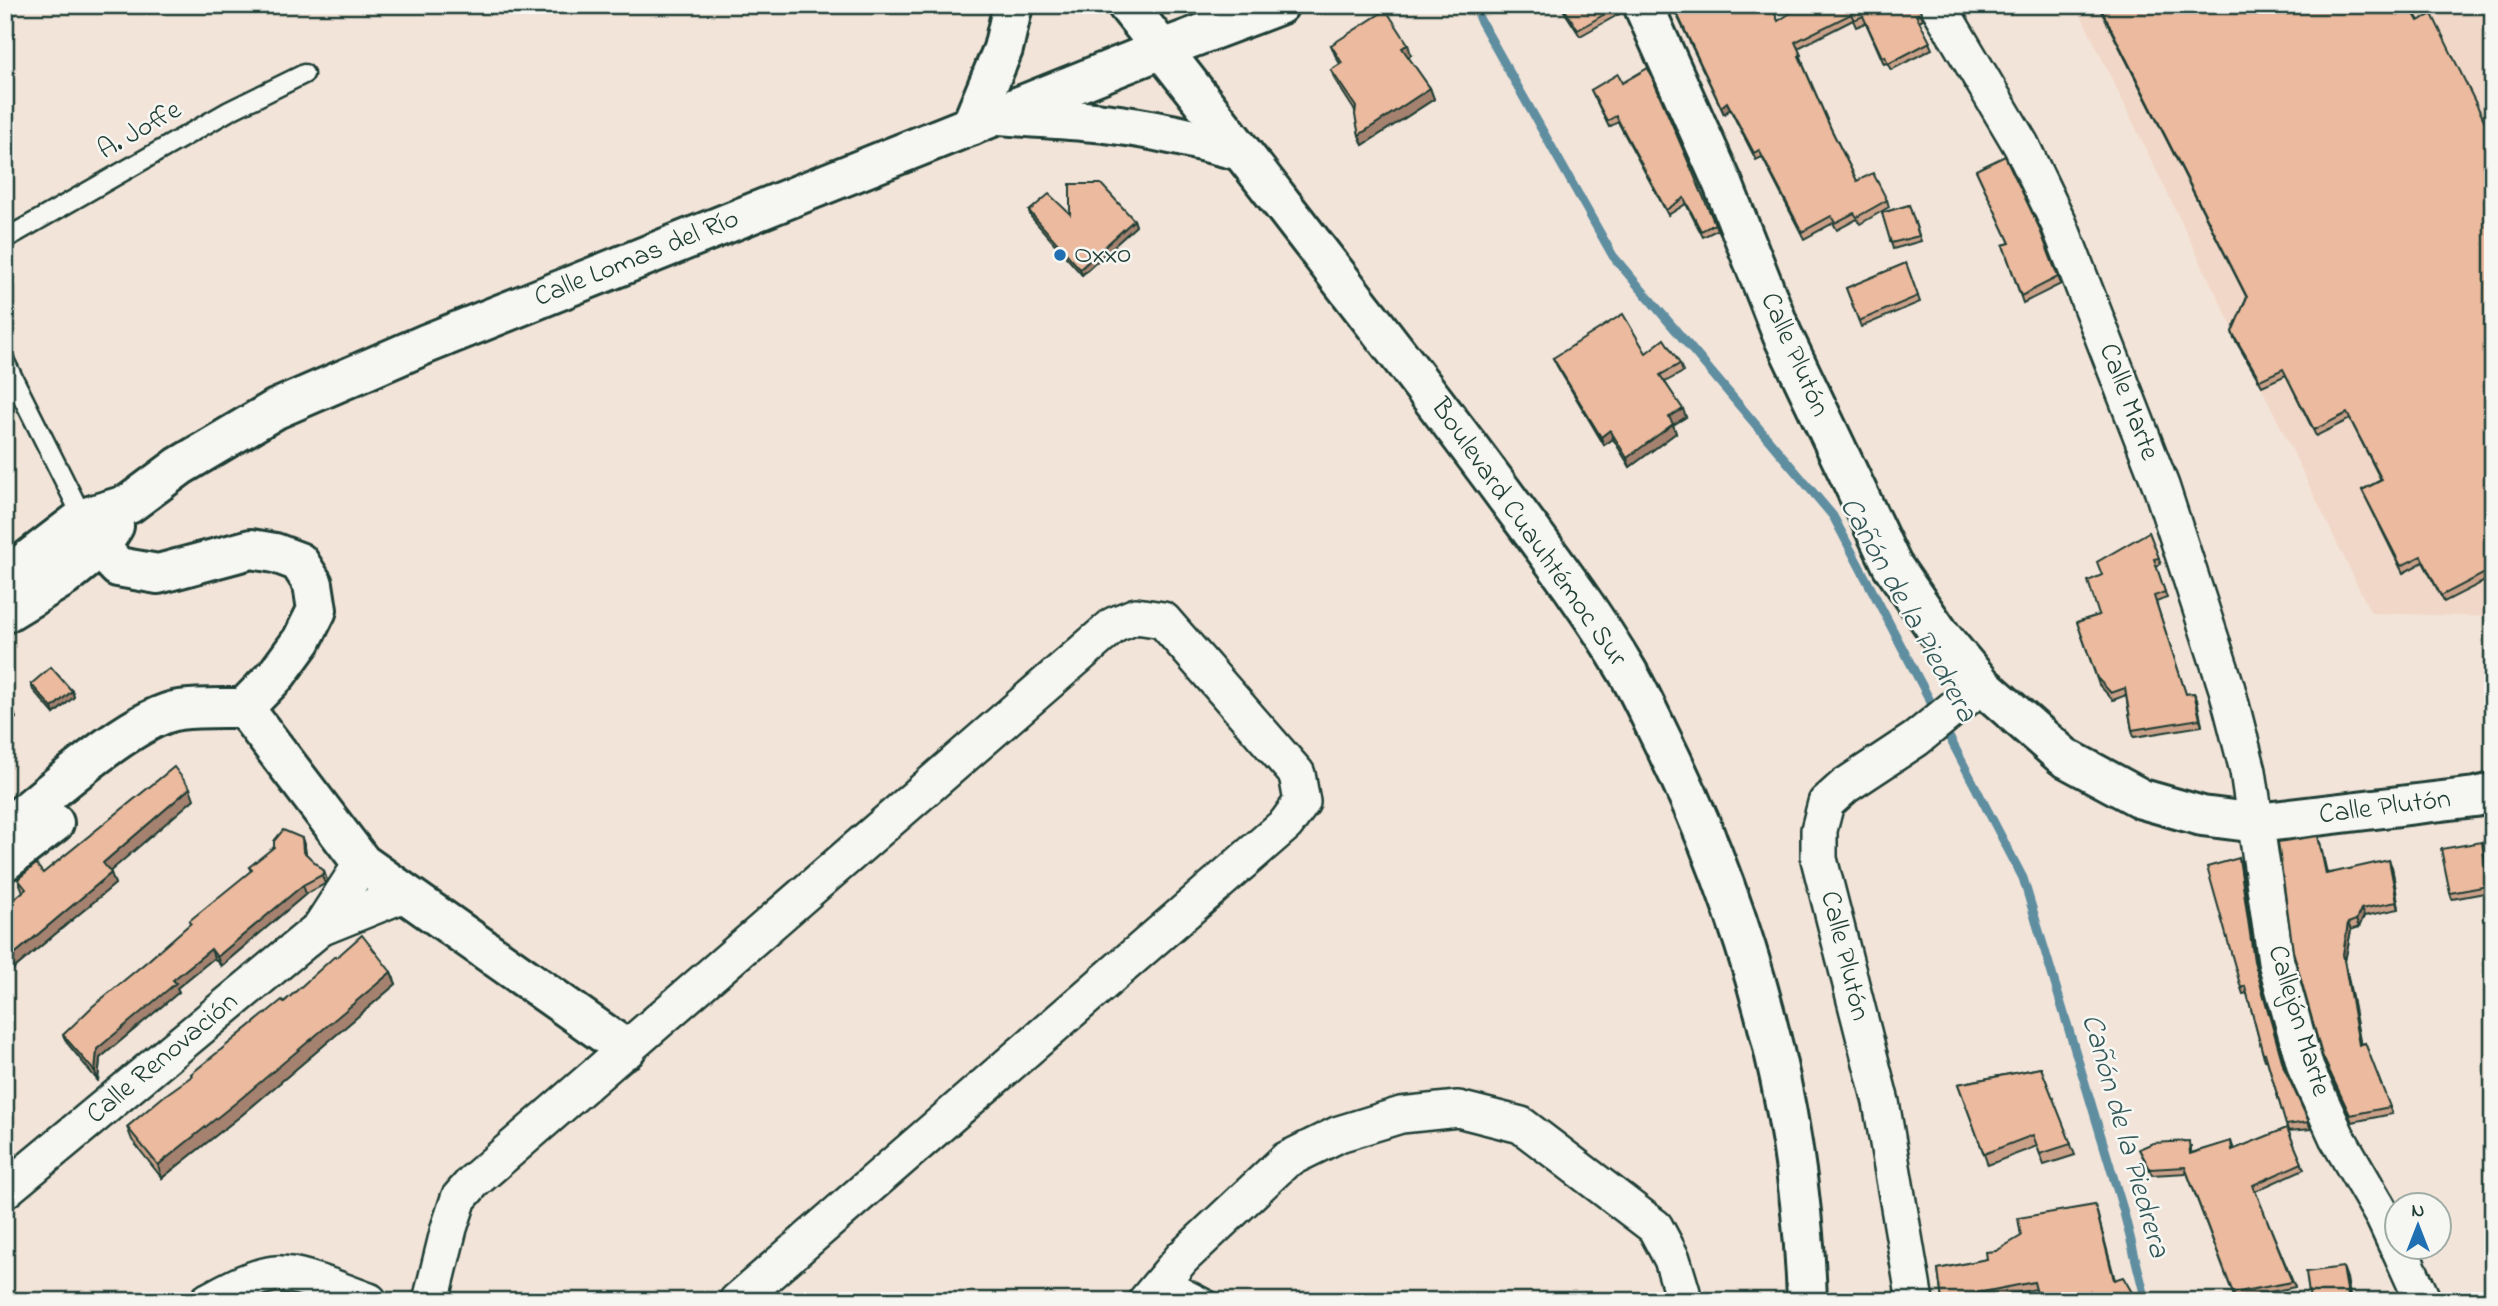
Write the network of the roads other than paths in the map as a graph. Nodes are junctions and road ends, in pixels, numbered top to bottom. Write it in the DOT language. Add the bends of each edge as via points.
graph roads {
  1 [pos="1013,5"];
  2 [pos="1127,5"];
  3 [pos="1279,5"];
  4 [pos="1643,5"];
  5 [pos="1938,5"];
  6 [pos="1162,49"];
  7 [pos="304,74"];
  8 [pos="986,120"];
  9 [pos="1241,151"];
  10 [pos="5,239"];
  11 [pos="5,362"];
  12 [pos="92,533"];
  13 [pos="5,584"];
  14 [pos="5,613"];
  15 [pos="1982,685"];
  16 [pos="244,708"];
  17 [pos="177,710"];
  18 [pos="2493,793"];
  19 [pos="2257,823"];
  20 [pos="5,829"];
  21 [pos="5,861"];
  22 [pos="362,863"];
  23 [pos="404,894"];
  24 [pos="320,928"];
  25 [pos="626,1049"];
  26 [pos="5,1191"];
  27 [pos="2382,1214"];
  28 [pos="2404,1260"];
  29 [pos="1155,1289"];
  30 [pos="208,1301"];
  31 [pos="369,1301"];
  32 [pos="431,1301"];
  33 [pos="737,1301"];
  34 [pos="1210,1301"];
  35 [pos="1682,1301"];
  36 [pos="1807,1301"];
  37 [pos="1914,1301"];
  38 [pos="2423,1301"];
  1 -- 8 [label="street"];
  2 -- 6 [label="street, Boulevard Cuauhtémoc Sur"];
  3 -- 6 [label="street, Calle Lomas del Río"];
  4 -- 15 [label="street, Calle Plutón" via="1723,184 1782,334 1892,565"];
  5 -- 19 [label="street, Calle Marte" via="2021,145 2059,224 2161,486 2227,689"];
  6 -- 8 [label="street, Calle Lomas del Río"];
  6 -- 9 [label="street, Boulevard Cuauhtémoc Sur"];
  7 -- 10 [label="lane, A. Joffe" via="229,111"];
  8 -- 9 [label="street" via="1102,123"];
  8 -- 12 [label="street, Calle Lomas del Río" via="426,344 276,409 180,466"];
  9 -- 36 [label="street, Boulevard Cuauhtémoc Sur" via="1589,611 1629,674 1680,776 1748,953 1777,1063 1797,1177"];
  11 -- 12 [label="lane"];
  12 -- 13 [label="street, Calle Lomas del Río" via="19,567"];
  12 -- 14 [label="street, Calle Lomas del Río" via="64,577"];
  12 -- 16 [label="street" via="118,567 158,574 251,549 299,562 313,584 317,610 296,649"];
  15 -- 19 [label="street, Calle Plutón" via="2064,757 2142,799 2202,816"];
  15 -- 37 [label="street, Calle Plutón" via="1916,739 1845,786 1826,803 1819,830 1819,859 1881,1102"];
  16 -- 17 [label="street"];
  16 -- 22 [label="street"];
  17 -- 20 [label="street" via="112,744"];
  17 -- 21 [label="street" via="130,762"];
  18 -- 19 [label="street, Calle Plutón"];
  19 -- 27 [label="street, Callejón Marte" via="2276,961 2306,1069 2337,1137"];
  22 -- 23 [label="street"];
  22 -- 24 [label="street, Calle Renovación"];
  23 -- 24 [label="street, Calle Renovación"];
  23 -- 25 [label="street"];
  24 -- 26 [label="street, Calle Renovación"];
  25 -- 32 [label="street" via="459,1198"];
  25 -- 33 [label="street" via="1114,625 1136,616 1163,620 1297,774 1302,803 1286,824"];
  28 -- 38 [label="street, Callejón Marte"];
  29 -- 34 [label="lane"];
  29 -- 35 [label="street" via="1286,1160 1339,1134 1401,1115 1458,1109 1521,1125 1655,1227 1672,1259"];
  30 -- 31 [label="street" via="240,1284 290,1274"];
}
